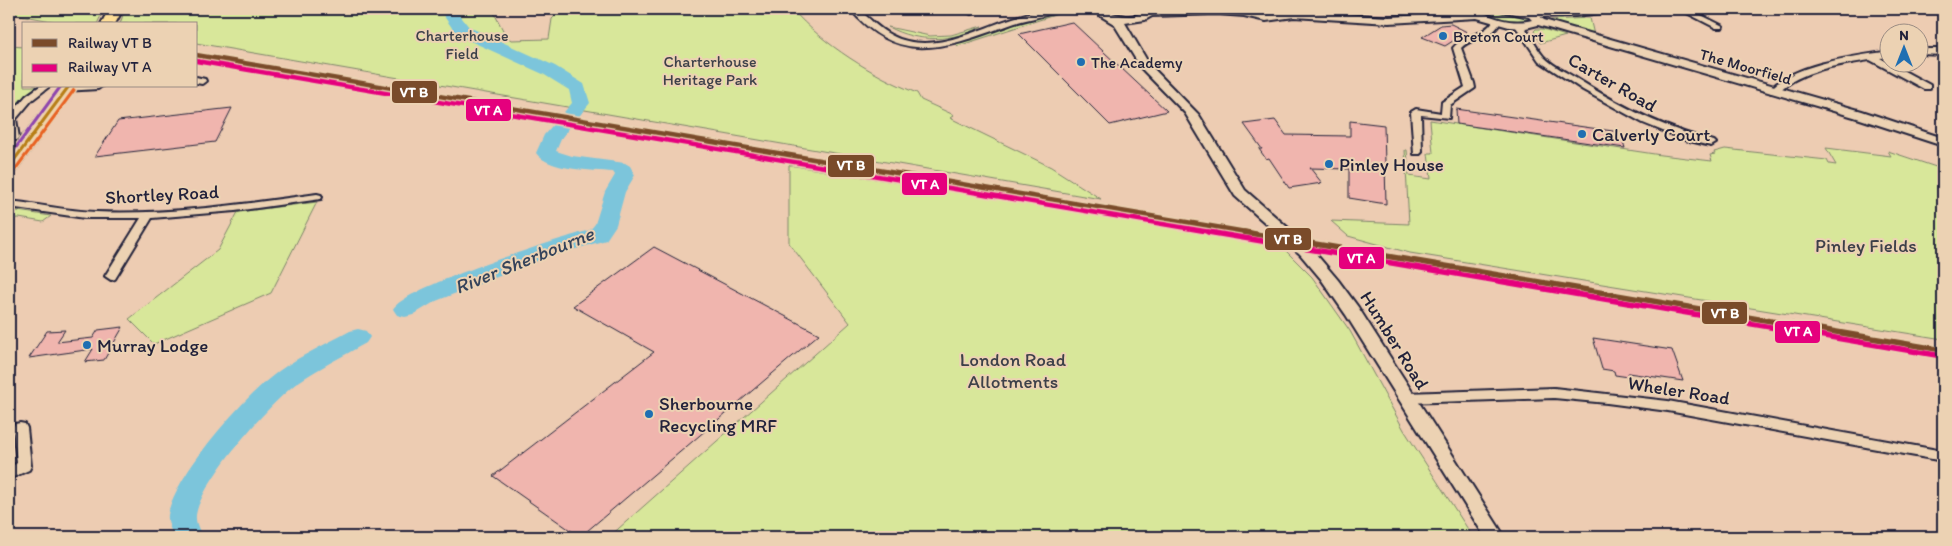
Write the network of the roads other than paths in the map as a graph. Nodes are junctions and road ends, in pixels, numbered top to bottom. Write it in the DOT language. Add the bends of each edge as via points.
graph roads {
  1 [pos="116,9"];
  2 [pos="854,9"];
  3 [pos="1058,9"];
  4 [pos="1095,9"];
  5 [pos="1168,9"];
  6 [pos="1504,9"];
  7 [pos="1621,9"];
  8 [pos="1683,9"];
  9 [pos="1016,10"];
  10 [pos="1182,11"];
  11 [pos="1250,11"];
  12 [pos="1283,11"];
  13 [pos="1478,12"];
  14 [pos="1149,13"];
  15 [pos="1112,17"];
  16 [pos="1024,18"];
  17 [pos="1536,19"];
  18 [pos="109,22"];
  19 [pos="1497,22"];
  20 [pos="1518,24"];
  21 [pos="1719,26"];
  22 [pos="1131,41"];
  23 [pos="1930,52"];
  24 [pos="1943,52"];
  25 [pos="1880,55"];
  26 [pos="1871,56"];
  27 [pos="1927,87"];
  28 [pos="43,88"];
  29 [pos="63,88"];
  30 [pos="63,88"];
  31 [pos="1774,91"];
  32 [pos="12,142"];
  33 [pos="1943,142"];
  34 [pos="1711,143"];
  35 [pos="1417,152"];
  36 [pos="9,167"];
  37 [pos="317,197"];
  38 [pos="9,204"];
  39 [pos="149,214"];
  40 [pos="111,276"];
  41 [pos="1406,398"];
  42 [pos="20,428"];
  43 [pos="1943,456"];
  44 [pos="9,474"];
  45 [pos="1495,537"];
  1 -- 18 [label="highway"];
  2 -- 16 [label="street" via="891,38 931,45 955,41"];
  3 -- 16 [label="street"];
  4 -- 15 [label="street"];
  5 -- 10 [label="street"];
  6 -- 17 [label="street, The Moorfield"];
  7 -- 17 [label="street"];
  8 -- 21 [label="street"];
  9 -- 16 [label="street"];
  10 -- 11 [label="street"];
  10 -- 14 [label="street"];
  11 -- 12 [label="street" via="1272,18"];
  12 -- 13 [label="street" via="1389,20"];
  13 -- 19 [label="street"];
  14 -- 15 [label="street" via="1128,19"];
  14 -- 22 [label="street" via="1134,28"];
  15 -- 22 [label="street, Humber Road" via="1121,23"];
  17 -- 20 [label="street"];
  17 -- 31 [label="street, The Moorfield"];
  19 -- 20 [label="street"];
  19 -- 35 [label="street" via="1489,34 1464,42 1457,48 1470,88 1444,104 1446,116 1416,112"];
  20 -- 34 [label="street, Carter Road" via="1536,54 1547,64 1641,119 1678,135"];
  22 -- 41 [label="street, Humber Road" via="1146,67 1195,118 1240,192 1313,258 1352,311"];
  23 -- 24 [label="street"];
  25 -- 26 [label="street"];
  26 -- 27 [label="street"];
  26 -- 31 [label="street" via="1796,77 1780,84"];
  28 -- 32 [label="street" via="28,98 11,119"];
  29 -- 32 [label="highway"];
  30 -- 36 [label="highway"];
  31 -- 33 [label="street, The Moorfield"];
  37 -- 39 [label="street, Shortley Road"];
  38 -- 39 [label="street, Shortley Road" via="72,213"];
  39 -- 40 [label="street"];
  41 -- 43 [label="street, Wheler Road" via="1554,393 1607,398"];
  41 -- 45 [label="street, Humber Road"];
  42 -- 44 [label="street" via="25,462 20,469"];
}
